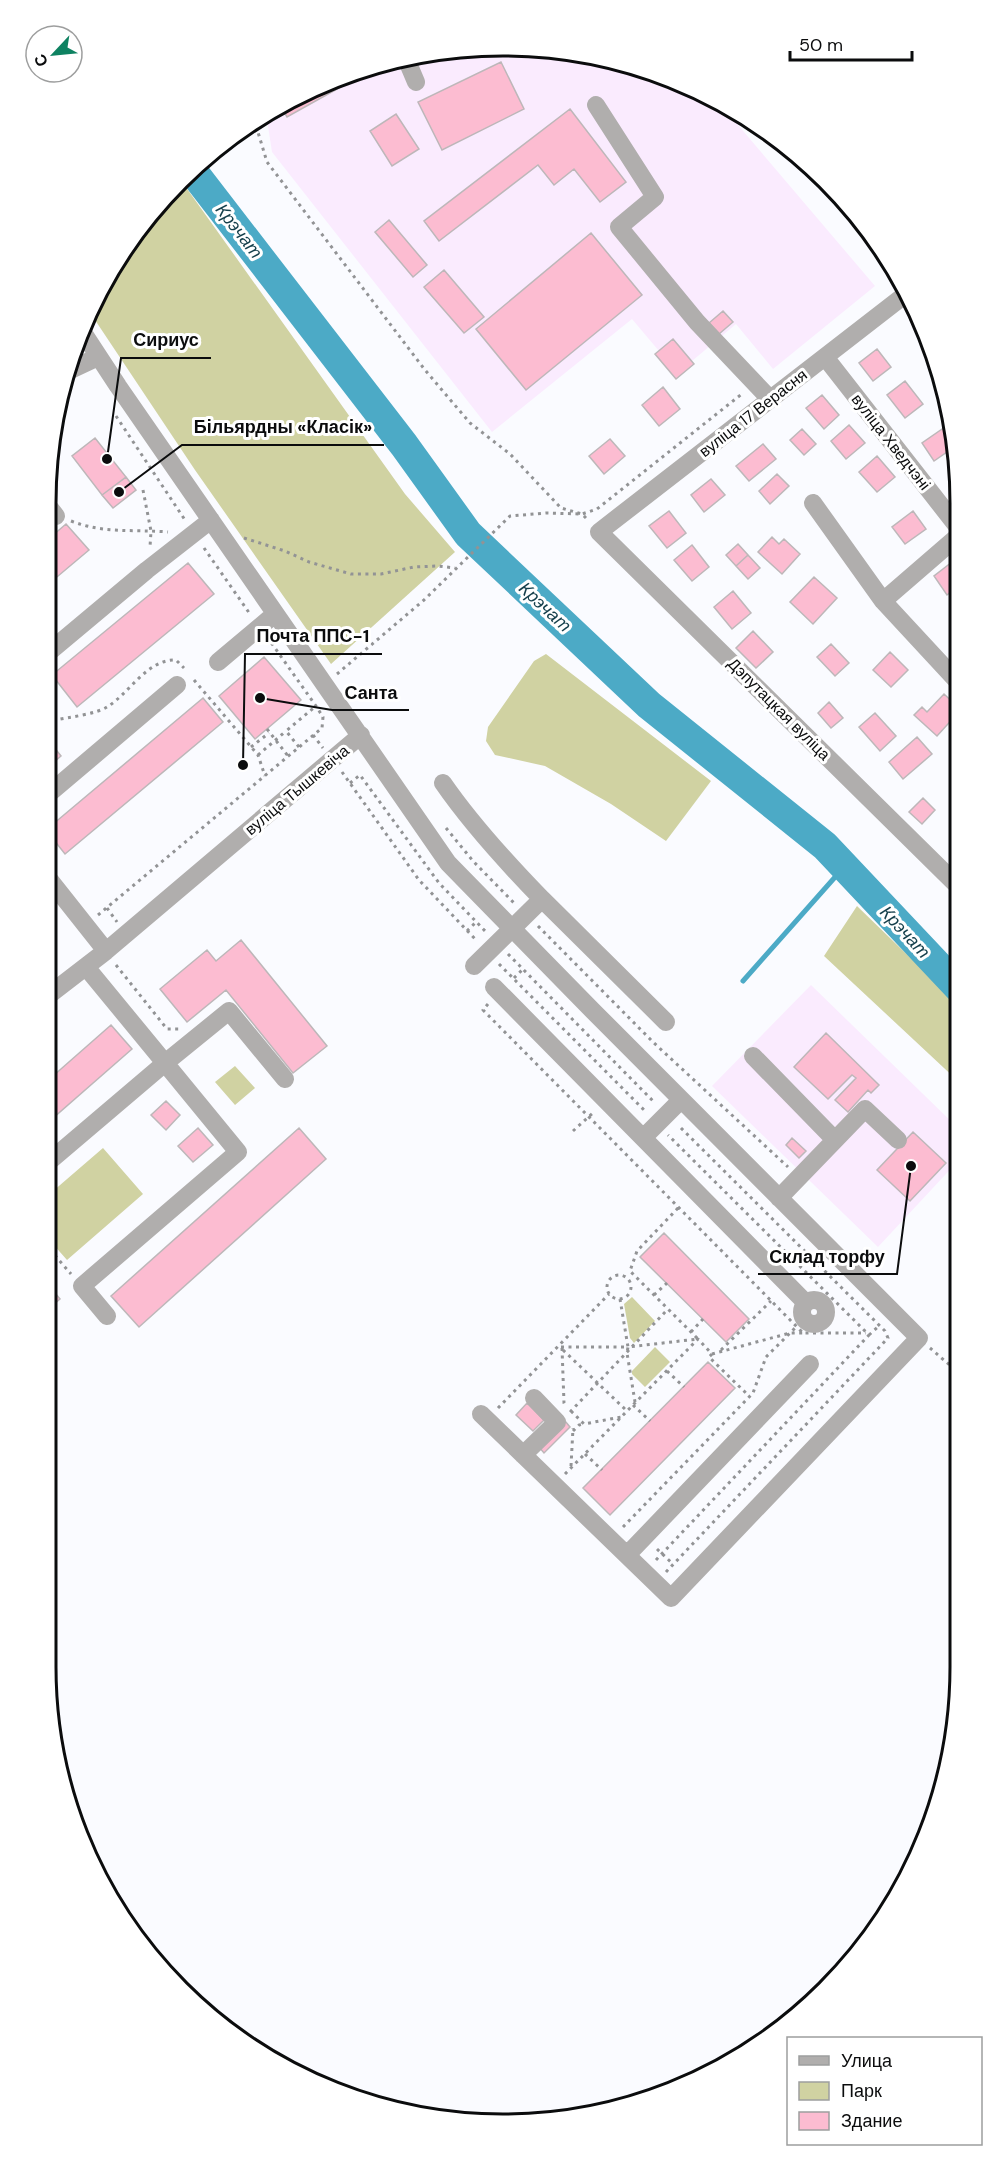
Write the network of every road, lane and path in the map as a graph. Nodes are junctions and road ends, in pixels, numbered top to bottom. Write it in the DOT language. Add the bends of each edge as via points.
graph roads {
  1 [pos="409,66"];
  2 [pos="416,82"];
  3 [pos="596,105"];
  4 [pos="257,129"];
  5 [pos="901,298"];
  6 [pos="87,339"];
  7 [pos="98,357"];
  8 [pos="825,357"];
  9 [pos="77,367"];
  10 [pos="755,384"];
  11 [pos="770,399"];
  12 [pos="143,490"];
  13 [pos="813,503"];
  14 [pos="56,512"];
  15 [pos="582,514"];
  16 [pos="950,517"];
  17 [pos="211,520"];
  18 [pos="151,531"];
  19 [pos="599,532"];
  20 [pos="184,541"];
  21 [pos="226,541"];
  22 [pos="950,543"];
  23 [pos="455,568"];
  24 [pos="147,570"];
  25 [pos="884,601"];
  26 [pos="276,614"];
  27 [pos="56,646"];
  28 [pos="218,662"];
  29 [pos="950,673"];
  30 [pos="324,684"];
  31 [pos="177,685"];
  32 [pos="316,706"];
  33 [pos="56,720"];
  34 [pos="286,731"];
  35 [pos="313,735"];
  36 [pos="361,735"];
  37 [pos="276,740"];
  38 [pos="251,747"];
  39 [pos="299,747"];
  40 [pos="258,755"];
  41 [pos="288,756"];
  42 [pos="332,760"];
  43 [pos="360,775"];
  44 [pos="265,776"];
  45 [pos="350,783"];
  46 [pos="443,783"];
  47 [pos="56,788"];
  48 [pos="446,828"];
  49 [pos="950,878"];
  50 [pos="56,888"];
  51 [pos="542,899"];
  52 [pos="526,914"];
  53 [pos="85,926"];
  54 [pos="512,929"];
  55 [pos="488,953"];
  56 [pos="111,958"];
  57 [pos="474,966"];
  58 [pos="86,967"];
  59 [pos="497,989"];
  60 [pos="56,990"];
  61 [pos="666,1022"];
  62 [pos="205,1030"];
  63 [pos="753,1056"];
  64 [pos="165,1063"];
  65 [pos="285,1079"];
  66 [pos="681,1100"];
  67 [pos="657,1124"];
  68 [pos="644,1137"];
  69 [pos="835,1140"];
  70 [pos="898,1140"];
  71 [pos="56,1156"];
  72 [pos="799,1178"];
  73 [pos="779,1198"];
  74 [pos="678,1208"];
  75 [pos="56,1256"];
  76 [pos="630,1271"];
  77 [pos="627,1276"];
  78 [pos="667,1283"];
  79 [pos="82,1286"];
  80 [pos="609,1294"];
  81 [pos="654,1295"];
  82 [pos="620,1299"];
  83 [pos="771,1301"];
  84 [pos="806,1304"];
  85 [pos="668,1309"];
  86 [pos="106,1316"];
  87 [pos="703,1319"];
  88 [pos="879,1326"];
  89 [pos="796,1327"];
  90 [pos="691,1332"];
  91 [pos="790,1333"];
  92 [pos="803,1333"];
  93 [pos="868,1334"];
  94 [pos="919,1338"];
  95 [pos="698,1339"];
  96 [pos="561,1347"];
  97 [pos="631,1347"];
  98 [pos="719,1352"];
  99 [pos="627,1353"];
  100 [pos="712,1354"];
  101 [pos="810,1364"];
  102 [pos="950,1365"];
  103 [pos="667,1371"];
  104 [pos="598,1383"];
  105 [pos="684,1387"];
  106 [pos="749,1396"];
  107 [pos="534,1398"];
  108 [pos="634,1404"];
  109 [pos="571,1411"];
  110 [pos="627,1411"];
  111 [pos="484,1417"];
  112 [pos="565,1417"];
  113 [pos="621,1417"];
  114 [pos="650,1421"];
  115 [pos="584,1424"];
  116 [pos="573,1431"];
  117 [pos="585,1454"];
  118 [pos="524,1455"];
  119 [pos="602,1470"];
  120 [pos="560,1479"];
  121 [pos="611,1539"];
  122 [pos="627,1555"];
  123 [pos="644,1572"];
  1 -- 2 [label="street"];
  3 -- 10 [label="street" via="655,197 618,227"];
  4 -- 15 [label="path" via="267,162 425,370 470,423 510,454 561,508"];
  5 -- 8 [label="street, вуліца 17 Верасня"];
  6 -- 7 [label="street, вуліца Тышкевіча"];
  7 -- 9 [label="street"];
  7 -- 17 [label="street, вуліца Тышкевіча"];
  8 -- 11 [label="street, вуліца 17 Верасня"];
  8 -- 16 [label="street, вуліца Хведчэні"];
  10 -- 11 [label="street"];
  10 -- 15 [label="path" via="597,509"];
  11 -- 19 [label="street, вуліца 17 Верасня"];
  12 -- 18 [label="path"];
  13 -- 25 [label="street"];
  14 -- 18 [label="path" via="86,527 112,532"];
  15 -- 19 [label="path"];
  15 -- 23 [label="path" via="510,516"];
  17 -- 20 [label="street"];
  17 -- 21 [label="street, вуліца Тышкевіча"];
  18 -- 20 [label="path" via="177,534"];
  18 -- 24 [label="path"];
  19 -- 49 [label="street, Дэпутацкая вуліца"];
  20 -- 24 [label="street"];
  21 -- 23 [label="path" via="240,537 351,574 381,574 414,567"];
  21 -- 26 [label="street, вуліца Тышкевіча"];
  22 -- 25 [label="street"];
  23 -- 30 [label="path" via="424,600"];
  24 -- 27 [label="street"];
  25 -- 29 [label="street"];
  26 -- 28 [label="street"];
  26 -- 30 [label="street, вуліца Тышкевіча"];
  30 -- 32 [label="path" via="310,697"];
  30 -- 36 [label="street, вуліца Тышкевіча"];
  31 -- 47 [label="street"];
  32 -- 34 [label="path"];
  32 -- 35 [label="path" via="323,717 322,728"];
  33 -- 38 [label="path" via="106,708 164,660 176,660"];
  34 -- 37 [label="path"];
  34 -- 39 [label="path"];
  35 -- 39 [label="path"];
  35 -- 42 [label="path"];
  36 -- 42 [label="street, вуліца Тышкевіча"];
  36 -- 54 [label="street" via="448,863"];
  37 -- 38 [label="path" via="268,731"];
  37 -- 40 [label="path"];
  37 -- 41 [label="path"];
  38 -- 40 [label="path"];
  39 -- 41 [label="path"];
  40 -- 44 [label="path"];
  41 -- 44 [label="path"];
  42 -- 45 [label="path"];
  42 -- 56 [label="street, вуліца Тышкевіча"];
  43 -- 45 [label="path"];
  44 -- 53 [label="path"];
  45 -- 55 [label="path" via="419,880"];
  46 -- 51 [label="street" via="500,856"];
  48 -- 52 [label="path"];
  50 -- 53 [label="street"];
  51 -- 52 [label="street"];
  51 -- 61 [label="street"];
  52 -- 54 [label="street"];
  52 -- 72 [label="path" via="654,1043"];
  53 -- 56 [label="street"];
  54 -- 55 [label="street"];
  54 -- 66 [label="street"];
  55 -- 57 [label="street"];
  55 -- 67 [label="path"];
  56 -- 58 [label="street, вуліца Тышкевіча"];
  56 -- 62 [label="path" via="167,1029"];
  58 -- 60 [label="street, вуліца Тышкевіча"];
  58 -- 64 [label="street"];
  59 -- 68 [label="street"];
  59 -- 74 [label="path" via="483,1010"];
  62 -- 64 [label="street"];
  62 -- 65 [label="street" via="229,1011"];
  63 -- 69 [label="street"];
  64 -- 71 [label="street"];
  64 -- 79 [label="street" via="238,1152"];
  66 -- 67 [label="street"];
  66 -- 73 [label="street"];
  67 -- 68 [label="street"];
  67 -- 93 [label="path"];
  68 -- 84 [label="street"];
  69 -- 70 [label="street" via="865,1109"];
  69 -- 72 [label="street"];
  72 -- 73 [label="street"];
  73 -- 94 [label="street"];
  74 -- 76 [label="path" via="637,1251"];
  74 -- 83 [label="path"];
  75 -- 79 [label="path"];
  76 -- 77 [label="path"];
  76 -- 81 [label="path"];
  77 -- 80 [label="path" via="618,1274 609,1279"];
  77 -- 82 [label="path" via="631,1290"];
  78 -- 81 [label="path"];
  79 -- 86 [label="street"];
  80 -- 82 [label="path"];
  80 -- 96 [label="path"];
  81 -- 85 [label="path"];
  82 -- 97 [label="path"];
  83 -- 89 [label="path"];
  83 -- 98 [label="path"];
  85 -- 90 [label="path"];
  85 -- 97 [label="path"];
  87 -- 90 [label="path"];
  88 -- 93 [label="path"];
  89 -- 91 [label="path"];
  89 -- 92 [label="path"];
  90 -- 95 [label="path"];
  91 -- 92 [label="path"];
  91 -- 98 [label="path"];
  91 -- 106 [label="path" via="766,1357"];
  92 -- 93 [label="path"];
  93 -- 123 [label="path"];
  94 -- 102 [label="path"];
  94 -- 123 [label="street" via="671,1598"];
  95 -- 97 [label="path"];
  95 -- 100 [label="path"];
  95 -- 103 [label="path"];
  96 -- 97 [label="path"];
  96 -- 104 [label="path"];
  96 -- 109 [label="path" via="564,1403"];
  96 -- 111 [label="path"];
  97 -- 99 [label="path"];
  98 -- 100 [label="path"];
  99 -- 104 [label="path"];
  99 -- 108 [label="path"];
  100 -- 106 [label="path" via="709,1357"];
  101 -- 122 [label="street"];
  103 -- 105 [label="path"];
  103 -- 108 [label="path"];
  104 -- 109 [label="path"];
  104 -- 110 [label="path"];
  106 -- 121 [label="path"];
  107 -- 118 [label="street" via="557,1422"];
  108 -- 110 [label="path"];
  108 -- 114 [label="path"];
  109 -- 112 [label="path"];
  109 -- 115 [label="path"];
  110 -- 113 [label="path"];
  111 -- 118 [label="street"];
  113 -- 115 [label="path"];
  113 -- 117 [label="path"];
  115 -- 116 [label="path"];
  117 -- 119 [label="path"];
  117 -- 120 [label="path"];
  118 -- 121 [label="street"];
  121 -- 122 [label="street"];
  122 -- 123 [label="street"];
}
